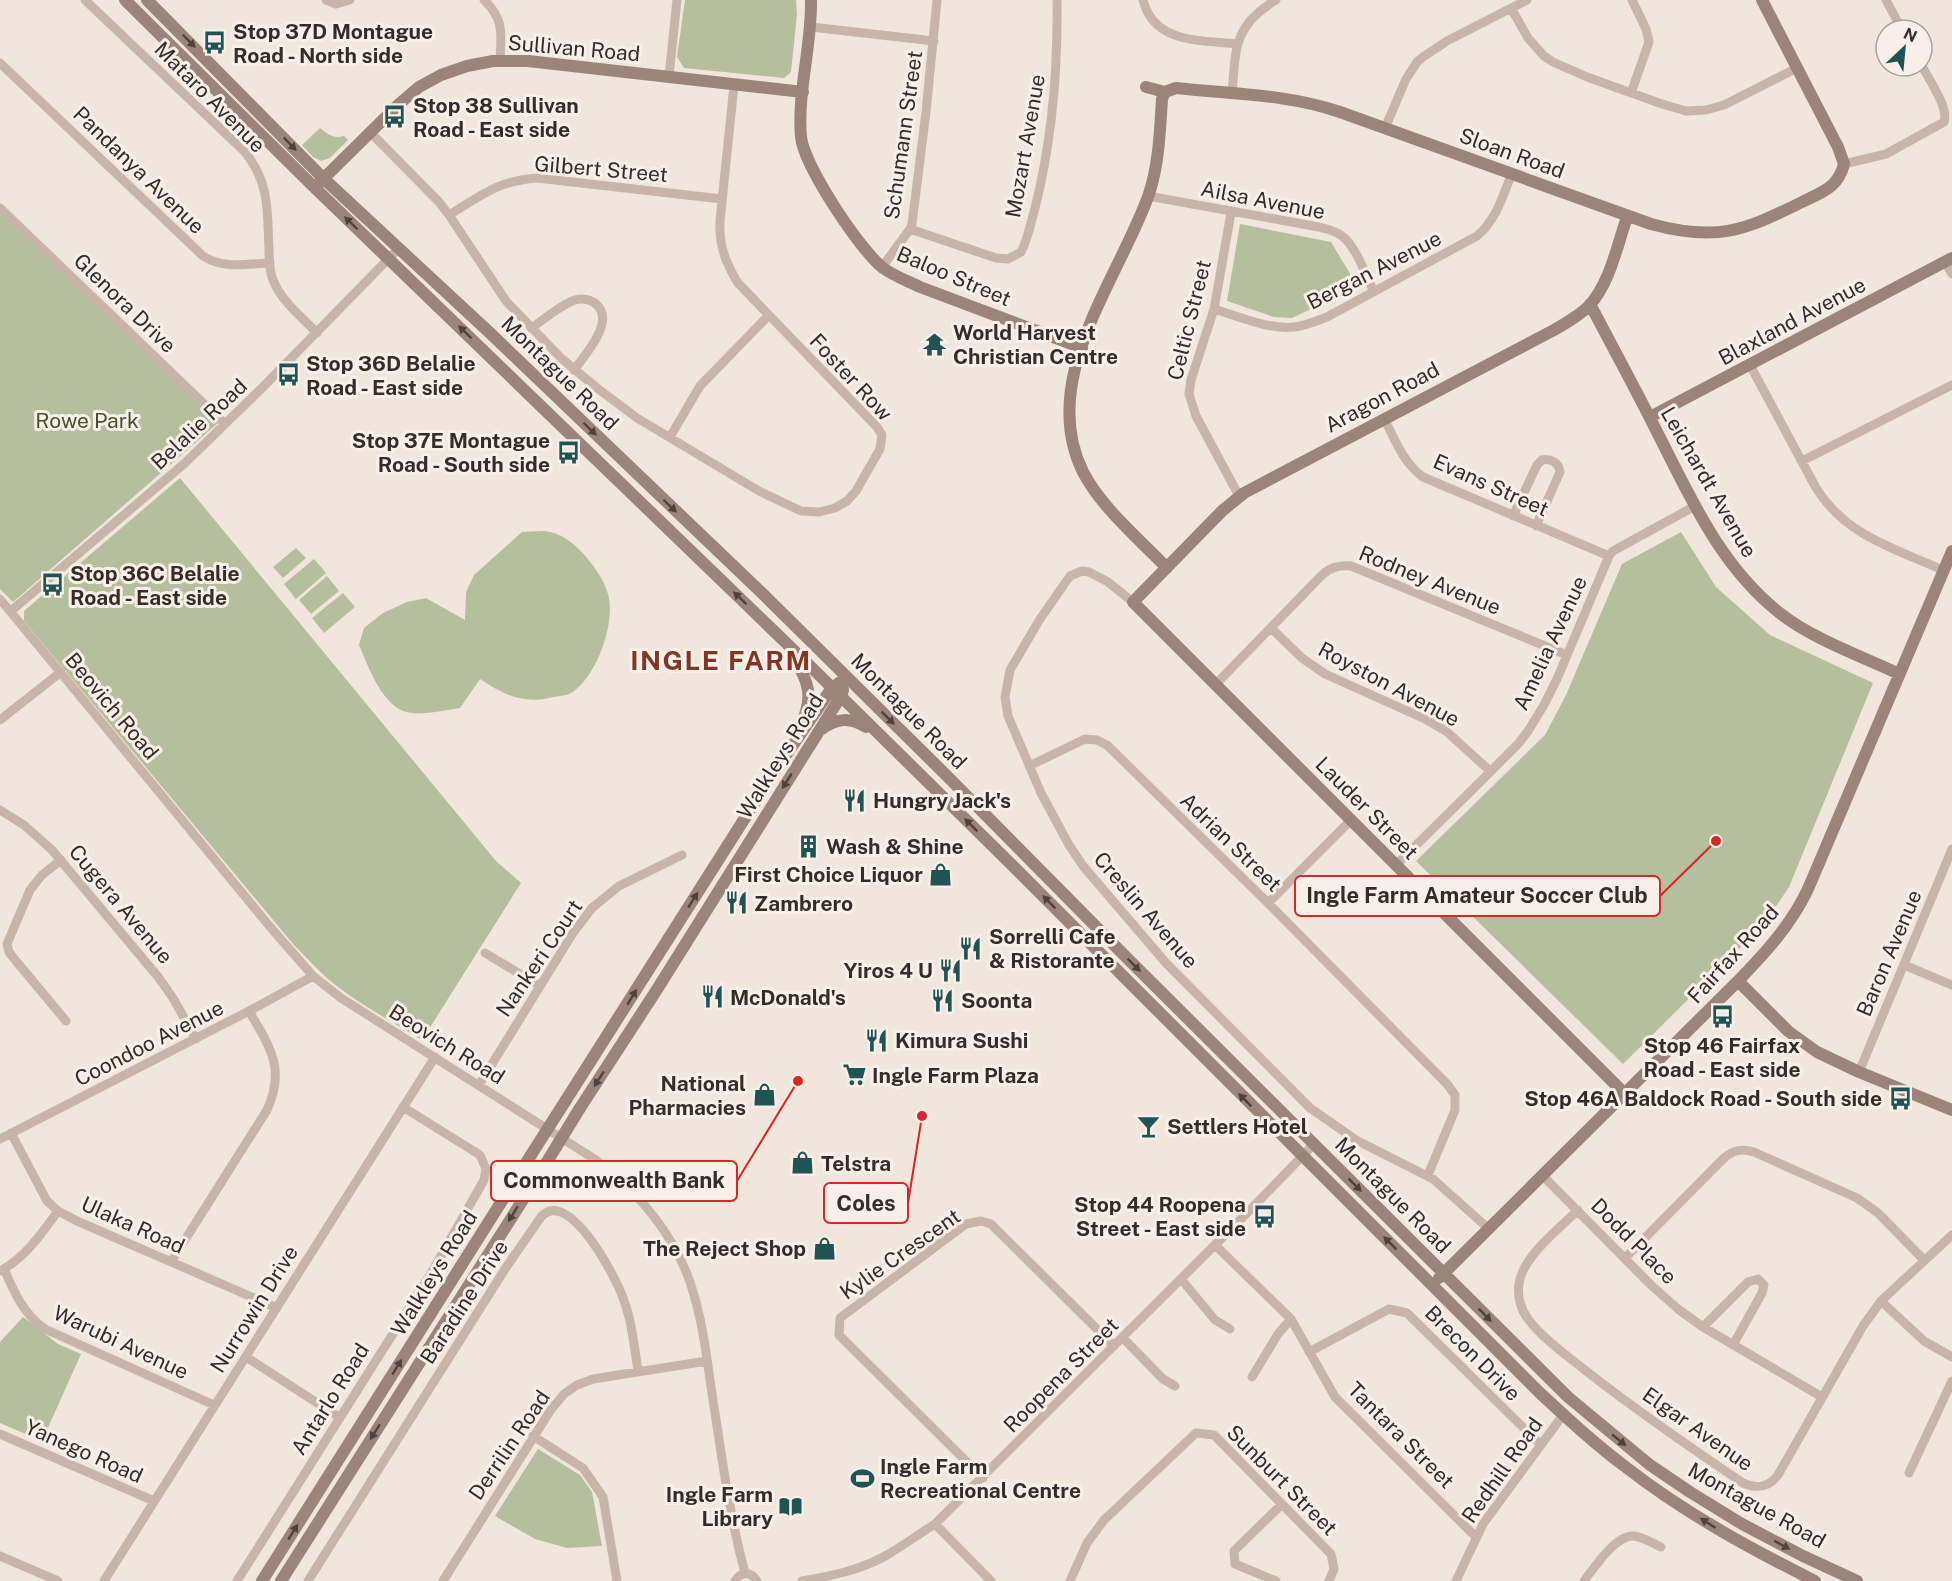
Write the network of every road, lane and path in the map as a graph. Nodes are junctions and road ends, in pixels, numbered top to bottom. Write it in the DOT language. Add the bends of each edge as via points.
graph roads {
  1 [pos="85,0"];
  2 [pos="125,0"];
  3 [pos="147,0"];
  4 [pos="326,0"];
  5 [pos="350,0"];
  6 [pos="484,0"];
  7 [pos="677,0"];
  8 [pos="811,0"];
  9 [pos="937,0"];
  10 [pos="1057,0"];
  11 [pos="1143,0"];
  12 [pos="1276,0"];
  13 [pos="1527,0"];
  14 [pos="1632,0"];
  15 [pos="1762,0"];
  16 [pos="1886,0"];
  17 [pos="1511,8"];
  18 [pos="1896,18"];
  19 [pos="811,27"];
  20 [pos="934,41"];
  21 [pos="1237,44"];
  22 [pos="500,61"];
  23 [pos="0,63"];
  24 [pos="1797,68"];
  25 [pos="669,76"];
  26 [pos="1928,78"];
  27 [pos="734,84"];
  28 [pos="1146,87"];
  29 [pos="803,92"];
  30 [pos="1165,92"];
  31 [pos="1631,93"];
  32 [pos="1232,94"];
  33 [pos="1385,129"];
  34 [pos="370,132"];
  35 [pos="1844,164"];
  36 [pos="1512,174"];
  37 [pos="323,178"];
  38 [pos="314,188"];
  39 [pos="1148,196"];
  40 [pos="722,199"];
  41 [pos="0,208"];
  42 [pos="1232,213"];
  43 [pos="449,215"];
  44 [pos="1627,217"];
  45 [pos="910,230"];
  46 [pos="399,248"];
  47 [pos="388,259"];
  48 [pos="1949,260"];
  49 [pos="270,263"];
  50 [pos="882,267"];
  51 [pos="1952,274"];
  52 [pos="1374,292"];
  53 [pos="1590,304"];
  54 [pos="1214,309"];
  55 [pos="768,316"];
  56 [pos="531,328"];
  57 [pos="317,333"];
  58 [pos="1082,348"];
  59 [pos="1750,364"];
  60 [pos="574,370"];
  61 [pos="1952,385"];
  62 [pos="1650,417"];
  63 [pos="1384,418"];
  64 [pos="225,424"];
  65 [pos="670,436"];
  66 [pos="1802,461"];
  67 [pos="1239,496"];
  68 [pos="1695,506"];
  69 [pos="1513,516"];
  70 [pos="1536,526"];
  71 [pos="1952,551"];
  72 [pos="1609,556"];
  73 [pos="1167,568"];
  74 [pos="1943,570"];
  75 [pos="0,599"];
  76 [pos="1133,602"];
  77 [pos="11,611"];
  78 [pos="1271,628"];
  79 [pos="782,639"];
  80 [pos="1566,655"];
  81 [pos="60,672"];
  82 [pos="1899,674"];
  83 [pos="847,677"];
  84 [pos="1216,684"];
  85 [pos="836,692"];
  86 [pos="0,720"];
  87 [pos="818,732"];
  88 [pos="889,744"];
  89 [pos="791,748"];
  90 [pos="1029,766"];
  91 [pos="1490,771"];
  92 [pos="0,810"];
  93 [pos="1351,820"];
  94 [pos="1952,849"];
  95 [pos="682,855"];
  96 [pos="61,860"];
  97 [pos="1396,865"];
  98 [pos="1268,903"];
  99 [pos="486,953"];
  100 [pos="1904,964"];
  101 [pos="313,976"];
  102 [pos="1738,981"];
  103 [pos="1952,985"];
  104 [pos="540,986"];
  105 [pos="249,1011"];
  106 [pos="66,1021"];
  107 [pos="196,1039"];
  108 [pos="435,1057"];
  109 [pos="1859,1072"];
  110 [pos="479,1085"];
  111 [pos="1625,1094"];
  112 [pos="404,1107"];
  113 [pos="1952,1110"];
  114 [pos="11,1133"];
  115 [pos="0,1139"];
  116 [pos="1314,1144"];
  117 [pos="1302,1156"];
  118 [pos="1428,1175"];
  119 [pos="1543,1176"];
  120 [pos="1578,1210"];
  121 [pos="58,1211"];
  122 [pos="1490,1229"];
  123 [pos="1952,1235"];
  124 [pos="1215,1245"];
  125 [pos="1625,1258"];
  126 [pos="1924,1260"];
  127 [pos="171,1262"];
  128 [pos="2,1270"];
  129 [pos="1444,1274"];
  130 [pos="1181,1279"];
  131 [pos="1431,1285"];
  132 [pos="1881,1301"];
  133 [pos="277,1308"];
  134 [pos="1291,1319"];
  135 [pos="1703,1327"];
  136 [pos="1230,1329"];
  137 [pos="1123,1338"];
  138 [pos="1733,1345"];
  139 [pos="1114,1346"];
  140 [pos="1310,1352"];
  141 [pos="246,1357"];
  142 [pos="1952,1357"];
  143 [pos="707,1361"];
  144 [pos="638,1371"];
  145 [pos="1252,1377"];
  146 [pos="1952,1381"];
  147 [pos="1175,1386"];
  148 [pos="1822,1397"];
  149 [pos="1574,1402"];
  150 [pos="214,1405"];
  151 [pos="1563,1415"];
  152 [pos="339,1417"];
  153 [pos="0,1434"];
  154 [pos="533,1436"];
  155 [pos="1541,1445"];
  156 [pos="1909,1473"];
  157 [pos="983,1478"];
  158 [pos="154,1501"];
  159 [pos="1282,1504"];
  160 [pos="935,1524"];
  161 [pos="1476,1537"];
  162 [pos="1661,1547"];
  163 [pos="0,1556"];
  164 [pos="855,1569"];
  165 [pos="745,1573"];
  166 [pos="58,1581"];
  167 [pos="104,1581"];
  168 [pos="237,1581"];
  169 [pos="262,1581"];
  170 [pos="281,1581"];
  171 [pos="308,1581"];
  172 [pos="443,1581"];
  173 [pos="616,1581"];
  174 [pos="735,1581"];
  175 [pos="757,1581"];
  176 [pos="802,1581"];
  177 [pos="857,1581"];
  178 [pos="991,1581"];
  179 [pos="1070,1581"];
  180 [pos="1276,1581"];
  181 [pos="1329,1581"];
  182 [pos="1456,1581"];
  183 [pos="1584,1581"];
  184 [pos="1815,1581"];
  185 [pos="1857,1581"];
  1 -- 49 [label="street, Mataro Avenue" via="251,161 265,192"];
  2 -- 38 [label="main road, Montague Road"];
  3 -- 37 [label="main road, Montague Road, one-way"];
  4 -- 5 [label="street" via="336,4"];
  6 -- 22 [label="street" via="500,22"];
  7 -- 25 [label="street"];
  8 -- 19 [label="main road, Baloo Street"];
  9 -- 20 [label="street, Schumann Street"];
  10 -- 45 [label="street, Mozart Avenue" via="1050,121 1039,193 1021,252 1008,259 996,258"];
  11 -- 21 [label="street" via="1153,21 1173,35"];
  12 -- 21 [label="street" via="1250,20"];
  13 -- 17 [label="street"];
  14 -- 31 [label="street" via="1647,29 1649,42"];
  15 -- 24 [label="main road"];
  16 -- 18 [label="street"];
  17 -- 31 [label="street" via="1544,56 1564,68"];
  17 -- 33 [label="street" via="1417,62"];
  19 -- 20 [label="street"];
  19 -- 29 [label="main road, Baloo Street"];
  20 -- 45 [label="street, Schumann Street"];
  21 -- 32 [label="street"];
  22 -- 25 [label="main road, Sullivan Road"];
  22 -- 34 [label="main road, Sullivan Road" via="467,66 432,80 407,96"];
  23 -- 49 [label="street, Pandanya Avenue" via="202,256 227,265"];
  24 -- 31 [label="street" via="1706,110 1677,109"];
  24 -- 35 [label="main road"];
  25 -- 27 [label="main road, Sullivan Road"];
  26 -- 35 [label="street" via="1943,106 1944,122 1886,154"];
  27 -- 29 [label="main road, Sullivan Road"];
  27 -- 40 [label="street, Foster Row"];
  28 -- 30 [label="main road, Sloan Road"];
  29 -- 50 [label="main road, Baloo Street" via="801,138 810,165 854,234"];
  30 -- 32 [label="main road, Sloan Road" via="1176,88"];
  30 -- 39 [label="main road"];
  32 -- 33 [label="main road, Sloan Road" via="1313,104"];
  33 -- 36 [label="main road, Sloan Road"];
  34 -- 37 [label="main road, Sullivan Road"];
  34 -- 43 [label="street, Foster Row"];
  35 -- 44 [label="main road, Sloan Road" via="1838,180 1829,188 1744,228 1695,233"];
  36 -- 44 [label="main road, Sloan Road"];
  36 -- 52 [label="street, Bergan Avenue" via="1490,223 1477,236"];
  37 -- 38 [label="main road, Sullivan Road"];
  37 -- 46 [label="main road, Montague Road"];
  47 -- 38 [label="main road, Montague Road, one-way"];
  39 -- 42 [label="street, Ailsa Avenue"];
  39 -- 58 [label="main road"];
  40 -- 43 [label="street, Gilbert Street" via="537,178 503,183"];
  40 -- 55 [label="street, Foster Row" via="720,234 724,257 738,283"];
  41 -- 64 [label="street, Glenora Drive"];
  42 -- 52 [label="street, Ailsa Avenue" via="1319,227 1342,236"];
  42 -- 54 [label="street, Celtic Street"];
  43 -- 56 [label="street, Foster Row" via="497,289"];
  44 -- 53 [label="main road, Aragon Road" via="1604,281"];
  45 -- 50 [label="street, Schumann Street"];
  46 -- 47 [label="street, Belalie Road"];
  46 -- 83 [label="main road, Montague Road, one-way"];
  47 -- 57 [label="street, Belalie Road"];
  79 -- 47 [label="main road, Montague Road, one-way"];
  48 -- 51 [label="street"];
  48 -- 59 [label="main road, Blaxland Avenue"];
  49 -- 57 [label="street, Mataro Avenue" via="278,289"];
  50 -- 58 [label="main road, Baloo Street" via="920,287"];
  52 -- 54 [label="street, Bergan Avenue" via="1327,317 1296,327 1266,324"];
  53 -- 62 [label="main road, Leichardt Avenue"];
  53 -- 63 [label="main road, Aragon Road" via="1554,330"];
  54 -- 67 [label="street, Celtic Street" via="1191,380 1190,399 1201,428"];
  55 -- 65 [label="street" via="700,386"];
  55 -- 65 [label="street, Foster Row" via="882,435 880,450 856,491 835,508 801,512"];
  56 -- 60 [label="street, Foster Row"];
  56 -- 60 [label="street" via="574,300 587,299 597,305 603,316 602,327"];
  57 -- 64 [label="street, Belalie Road"];
  58 -- 73 [label="main road" via="1069,407 1077,458 1098,495"];
  59 -- 62 [label="main road, Blaxland Avenue"];
  59 -- 66 [label="street"];
  60 -- 65 [label="street, Foster Row" via="620,406"];
  61 -- 66 [label="street"];
  62 -- 68 [label="main road, Leichardt Avenue"];
  63 -- 67 [label="main road, Aragon Road"];
  63 -- 69 [label="street, Evans Street" via="1419,474"];
  64 -- 77 [label="street, Belalie Road" via="163,483"];
  66 -- 74 [label="street" via="1822,497 1845,522"];
  67 -- 73 [label="main road, Aragon Road"];
  68 -- 72 [label="street"];
  68 -- 82 [label="main road, Leichardt Avenue" via="1726,558 1776,611 1812,633"];
  69 -- 70 [label="street, Evans Street"];
  69 -- 70 [label="street" via="1537,465 1550,460 1560,471"];
  70 -- 72 [label="street, Evans Street"];
  71 -- 74 [label="main road, Fairfax Road"];
  72 -- 80 [label="street, Amelia Avenue"];
  73 -- 76 [label="main road, Aragon Road"];
  74 -- 82 [label="main road, Fairfax Road"];
  75 -- 77 [label="street, Beovich Road"];
  76 -- 84 [label="main road, Lauder Street"];
  76 -- 90 [label="street, Creslin Avenue" via="1101,578 1078,572 1067,579 1024,646 1010,670 1005,697 1008,716"];
  77 -- 81 [label="street, Beovich Road"];
  78 -- 80 [label="street, Rodney Avenue" via="1327,571 1344,565"];
  78 -- 84 [label="street, Rodney Avenue"];
  78 -- 91 [label="street, Royston Avenue" via="1325,674 1446,731"];
  79 -- 85 [label="main road, Montague Road"];
  79 -- 89 [label="main road" via="803,672 808,691 806,712"];
  80 -- 91 [label="street, Amelia Avenue" via="1536,719 1519,743"];
  81 -- 86 [label="street"];
  81 -- 101 [label="street, Beovich Road"];
  82 -- 102 [label="main road, Fairfax Road" via="1802,902 1778,938"];
  83 -- 85 [label="main road, Walkleys Road"];
  83 -- 116 [label="main road, Montague Road, one-way"];
  84 -- 93 [label="main road, Lauder Street"];
  85 -- 87 [label="main road, Walkleys Road"];
  85 -- 88 [label="main road, Montague Road"];
  85 -- 89 [label="main road, Walkleys Road"];
  87 -- 88 [label="main road" via="835,721 852,720"];
  87 -- 170 [label="main road, Walkleys Road, one-way, bridge"];
  117 -- 88 [label="main road, Montague Road, one-way"];
  169 -- 89 [label="main road, Walkleys Road, one-way, bridge"];
  90 -- 98 [label="street, Adrian Street" via="1085,739 1102,742"];
  90 -- 118 [label="street, Creslin Avenue" via="1083,866 1166,963 1315,1113 1356,1140"];
  91 -- 97 [label="street, Amelia Avenue"];
  92 -- 96 [label="street, Cugera Avenue" via="34,832"];
  93 -- 97 [label="main road, Lauder Street"];
  93 -- 98 [label="street"];
  94 -- 100 [label="street, Baron Avenue"];
  95 -- 104 [label="street, Nankeri Court" via="620,886 596,904"];
  96 -- 106 [label="street" via="30,890 7,944 9,952"];
  96 -- 107 [label="street, Cugera Avenue" via="159,978"];
  97 -- 111 [label="main road, Lauder Street"];
  98 -- 118 [label="street, Adrian Street" via="1452,1090 1455,1110"];
  99 -- 104 [label="street"];
  100 -- 103 [label="street"];
  100 -- 109 [label="street, Baron Avenue"];
  101 -- 105 [label="street, Coondoo Avenue"];
  101 -- 108 [label="street, Beovich Road"];
  102 -- 109 [label="main road" via="1800,1041"];
  102 -- 111 [label="main road, Fairfax Road"];
  104 -- 110 [label="street, Nankeri Court"];
  105 -- 107 [label="street, Coondoo Avenue"];
  105 -- 127 [label="street" via="274,1061 273,1094 267,1110"];
  107 -- 114 [label="street, Coondoo Avenue"];
  108 -- 110 [label="street, Beovich Road"];
  108 -- 112 [label="street, Nurrowin Drive"];
  109 -- 113 [label="main road"];
  110 -- 143 [label="street, Beovich Road" via="596,1160 648,1209 674,1249 694,1293"];
  111 -- 119 [label="main road, Fairfax Road"];
  112 -- 133 [label="street, Nurrowin Drive"];
  112 -- 152 [label="street, Antarlo Road" via="480,1155 486,1175 445,1251"];
  114 -- 115 [label="street, Coondoo Avenue"];
  114 -- 121 [label="street, Ulaka Road" via="42,1194"];
  116 -- 117 [label="street, Roopena Street"];
  116 -- 129 [label="main road, Montague Road, one-way"];
  117 -- 124 [label="street, Roopena Street"];
  131 -- 117 [label="main road, Montague Road, one-way"];
  118 -- 122 [label="street, Creslin Avenue"];
  119 -- 120 [label="street, Dodd Place"];
  119 -- 122 [label="main road, Fairfax Road"];
  120 -- 125 [label="street, Dodd Place"];
  120 -- 148 [label="street, Elgar Avenue" via="1528,1262 1518,1293 1529,1320 1610,1390 1743,1483 1755,1487 1766,1486 1773,1480"];
  121 -- 127 [label="street, Ulaka Road"];
  121 -- 128 [label="street" via="33,1244"];
  122 -- 129 [label="main road, Fairfax Road"];
  123 -- 126 [label="street, Elgar Avenue"];
  124 -- 130 [label="street, Roopena Street"];
  124 -- 134 [label="street, Tantara Street"];
  125 -- 126 [label="street" via="1724,1158 1742,1150 1857,1198 1878,1213"];
  125 -- 135 [label="street, Dodd Place" via="1671,1303"];
  126 -- 132 [label="street, Elgar Avenue"];
  127 -- 133 [label="street, Ulaka Road"];
  128 -- 150 [label="street, Warubi Avenue" via="21,1305 45,1329"];
  129 -- 131 [label="main road, Fairfax Road"];
  129 -- 149 [label="main road, Montague Road, one-way"];
  130 -- 136 [label="street" via="1215,1320"];
  130 -- 137 [label="street, Roopena Street"];
  131 -- 151 [label="main road, Montague Road"];
  132 -- 142 [label="street" via="1924,1341"];
  132 -- 148 [label="street, Elgar Avenue"];
  133 -- 141 [label="street, Nurrowin Drive"];
  134 -- 140 [label="street, Tantara Street"];
  134 -- 145 [label="street"];
  135 -- 138 [label="street, Dodd Place"];
  135 -- 138 [label="street" via="1748,1282 1761,1280 1764,1288"];
  137 -- 139 [label="street, Roopena Street"];
  137 -- 147 [label="street"];
  138 -- 148 [label="street, Dodd Place"];
  139 -- 157 [label="street, Roopena Street"];
  139 -- 157 [label="street, Kylie Crescent" via="991,1224 981,1221 966,1224 840,1318 839,1335"];
  140 -- 155 [label="street, Brecon Drive" via="1389,1309 1407,1313"];
  140 -- 161 [label="street, Tantara Street" via="1335,1397"];
  141 -- 150 [label="street, Nurrowin Drive"];
  141 -- 152 [label="street"];
  143 -- 144 [label="street, Derrilin Road"];
  143 -- 165 [label="street, Beovich Road"];
  144 -- 154 [label="street, Derrilin Road" via="593,1379 570,1390"];
  144 -- 171 [label="street, Baradine Drive" via="630,1320 606,1262 569,1217 557,1210 548,1211 505,1269"];
  146 -- 156 [label="street"];
  149 -- 151 [label="main road"];
  149 -- 185 [label="main road, Montague Road, one-way" via="1650,1465 1690,1492 1742,1524"];
  150 -- 158 [label="street, Nurrowin Drive"];
  151 -- 155 [label="street, Redhill Road"];
  184 -- 151 [label="main road, Montague Road, one-way" via="1679,1505 1627,1469"];
  152 -- 168 [label="street, Antarlo Road"];
  153 -- 158 [label="street, Yanego Road"];
  154 -- 172 [label="street, Derrilin Road"];
  154 -- 173 [label="street" via="583,1467 603,1497"];
  155 -- 161 [label="street, Redhill Road" via="1494,1506"];
  157 -- 160 [label="street, Roopena Street"];
  158 -- 167 [label="street, Nurrowin Drive"];
  159 -- 179 [label="street, Sunburt Street" via="1215,1435 1196,1433 1104,1520 1086,1543"];
  159 -- 180 [label="street" via="1234,1551 1235,1564"];
  159 -- 181 [label="street, Sunburt Street" via="1331,1554 1334,1569"];
  160 -- 164 [label="street, Roopena Street" via="886,1556"];
  160 -- 178 [label="street"];
  161 -- 182 [label="street, Redhill Road"];
  162 -- 183 [label="street" via="1627,1536"];
  163 -- 166 [label="street"];
  164 -- 176 [label="street, Roopena Street"];
  164 -- 177 [label="street"];
  165 -- 174 [label="street"];
  165 -- 175 [label="street"];
}
